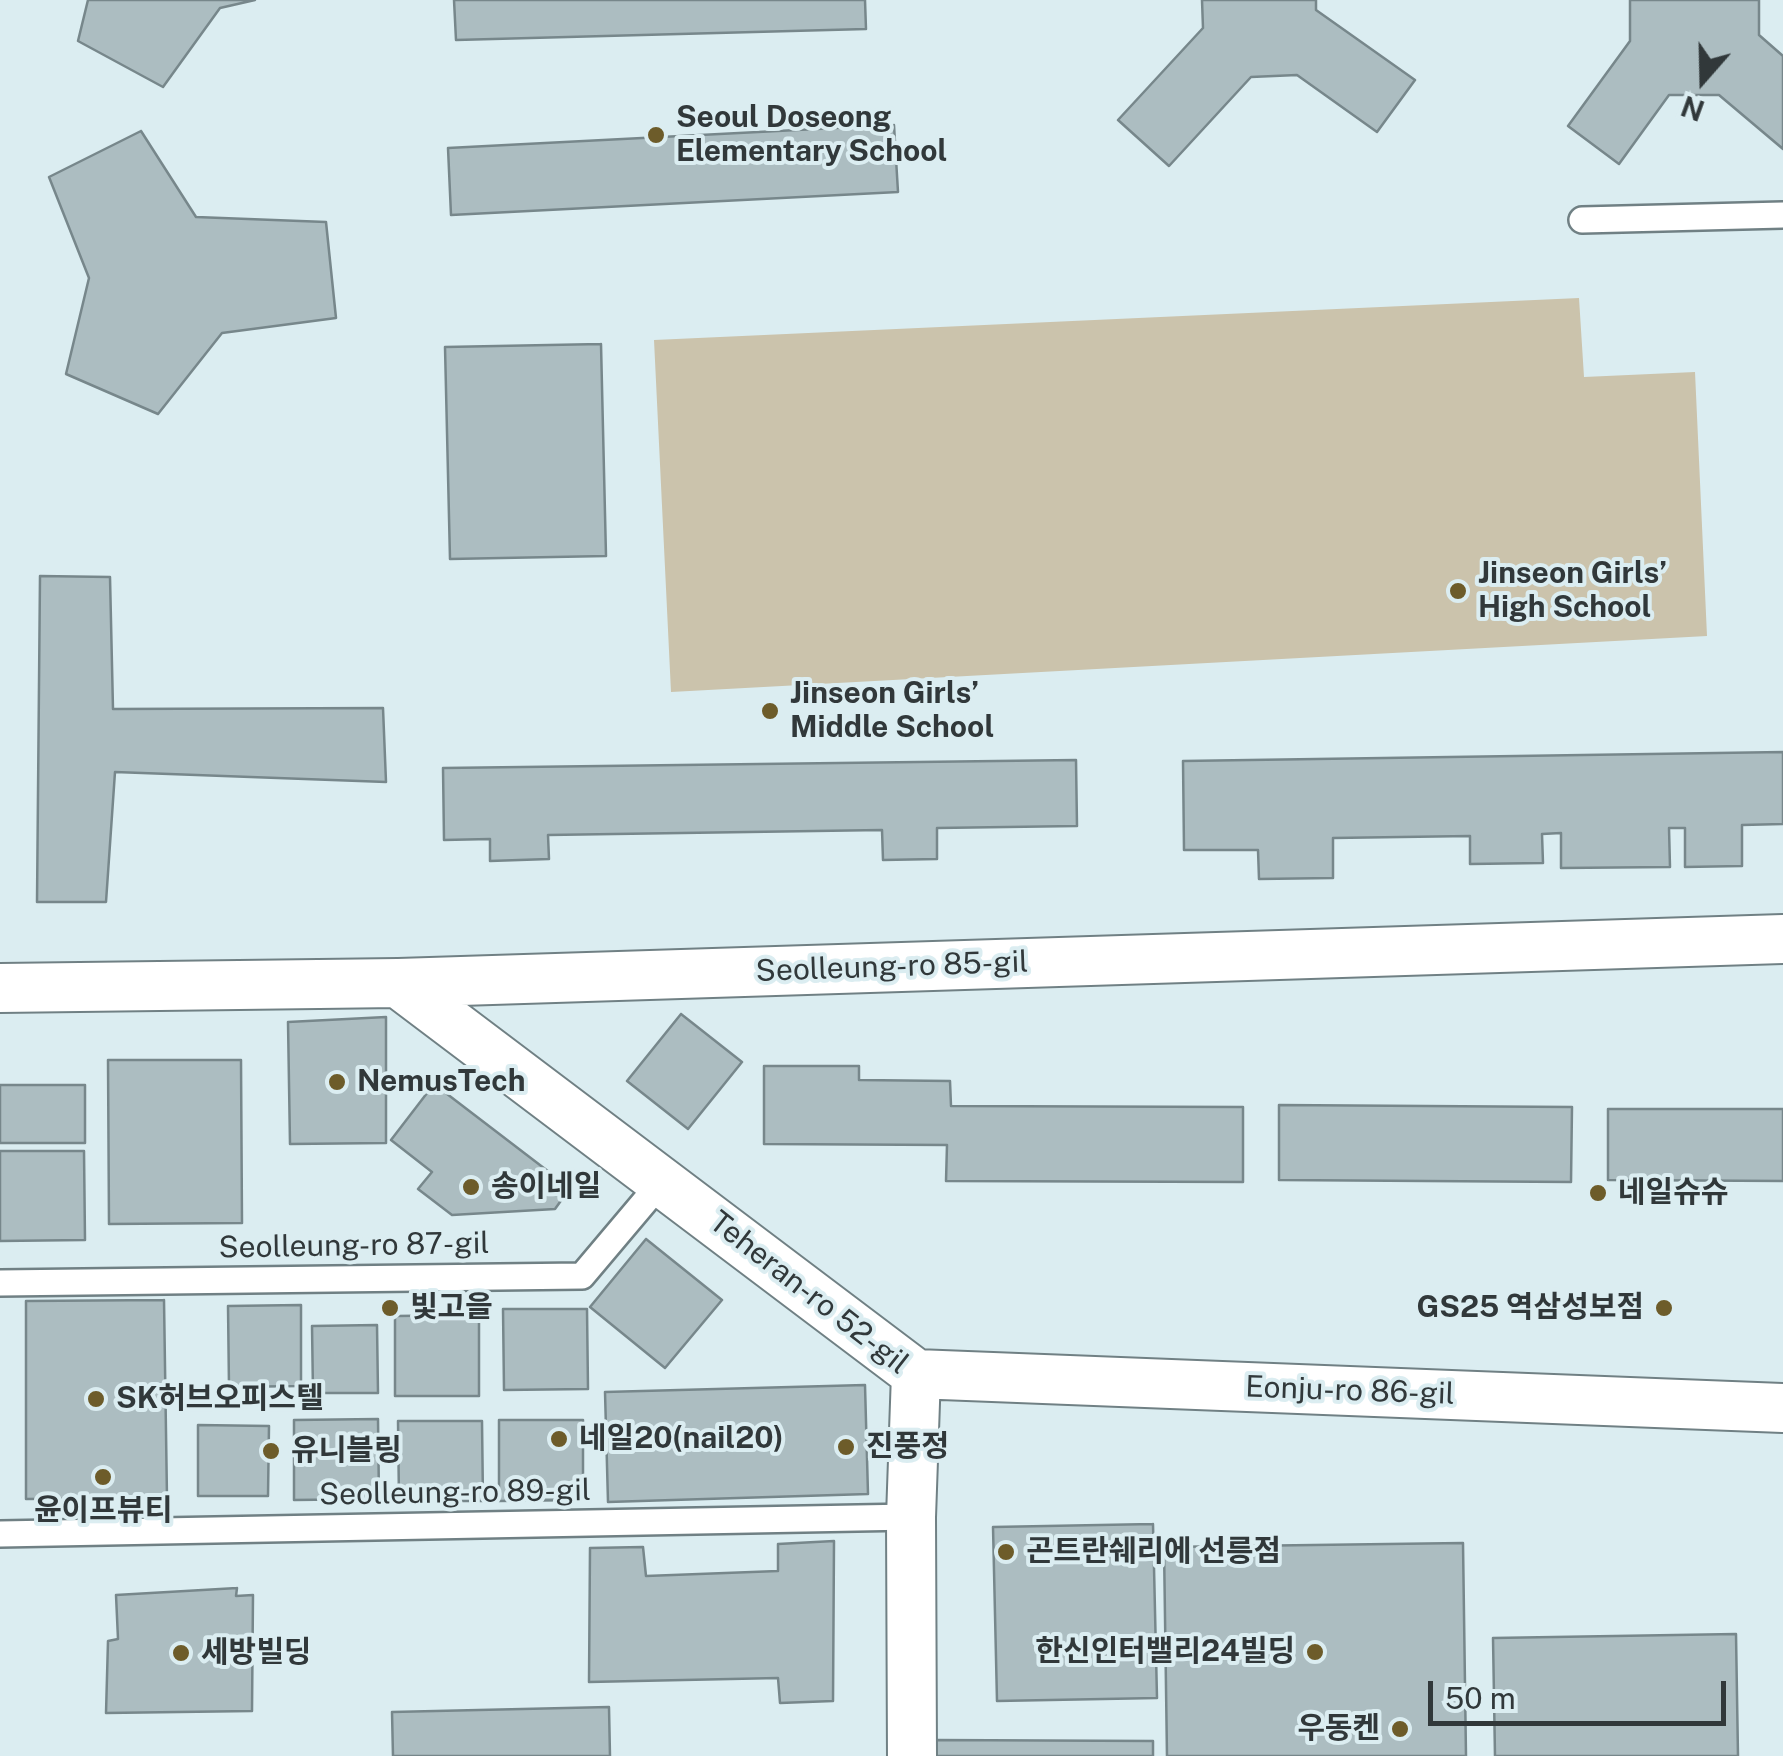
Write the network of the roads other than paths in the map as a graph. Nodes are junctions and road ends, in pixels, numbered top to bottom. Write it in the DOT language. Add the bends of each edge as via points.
graph roads {
  1 [pos="1783,215"];
  2 [pos="1582,220"];
  3 [pos="1783,940"];
  4 [pos="398,983"];
  5 [pos="0,988"];
  6 [pos="663,1180"];
  7 [pos="0,1283"];
  8 [pos="916,1374"];
  9 [pos="1783,1408"];
  10 [pos="911,1517"];
  11 [pos="0,1534"];
  12 [pos="912,1756"];
  1 -- 2 [label="lane"];
  3 -- 4 [label="street, Seolleung-ro 85-gil"];
  4 -- 5 [label="street, Seolleung-ro 85-gil"];
  4 -- 6 [label="street, Teheran-ro 52-gil"];
  6 -- 7 [label="lane, Seolleung-ro 87-gil" via="582,1276"];
  6 -- 8 [label="street, Teheran-ro 52-gil"];
  8 -- 9 [label="street, Eonju-ro 86-gil"];
  8 -- 10 [label="street, Teheran-ro 52-gil"];
  10 -- 11 [label="lane, Seolleung-ro 89-gil"];
  10 -- 12 [label="street, Teheran-ro 52-gil"];
}
